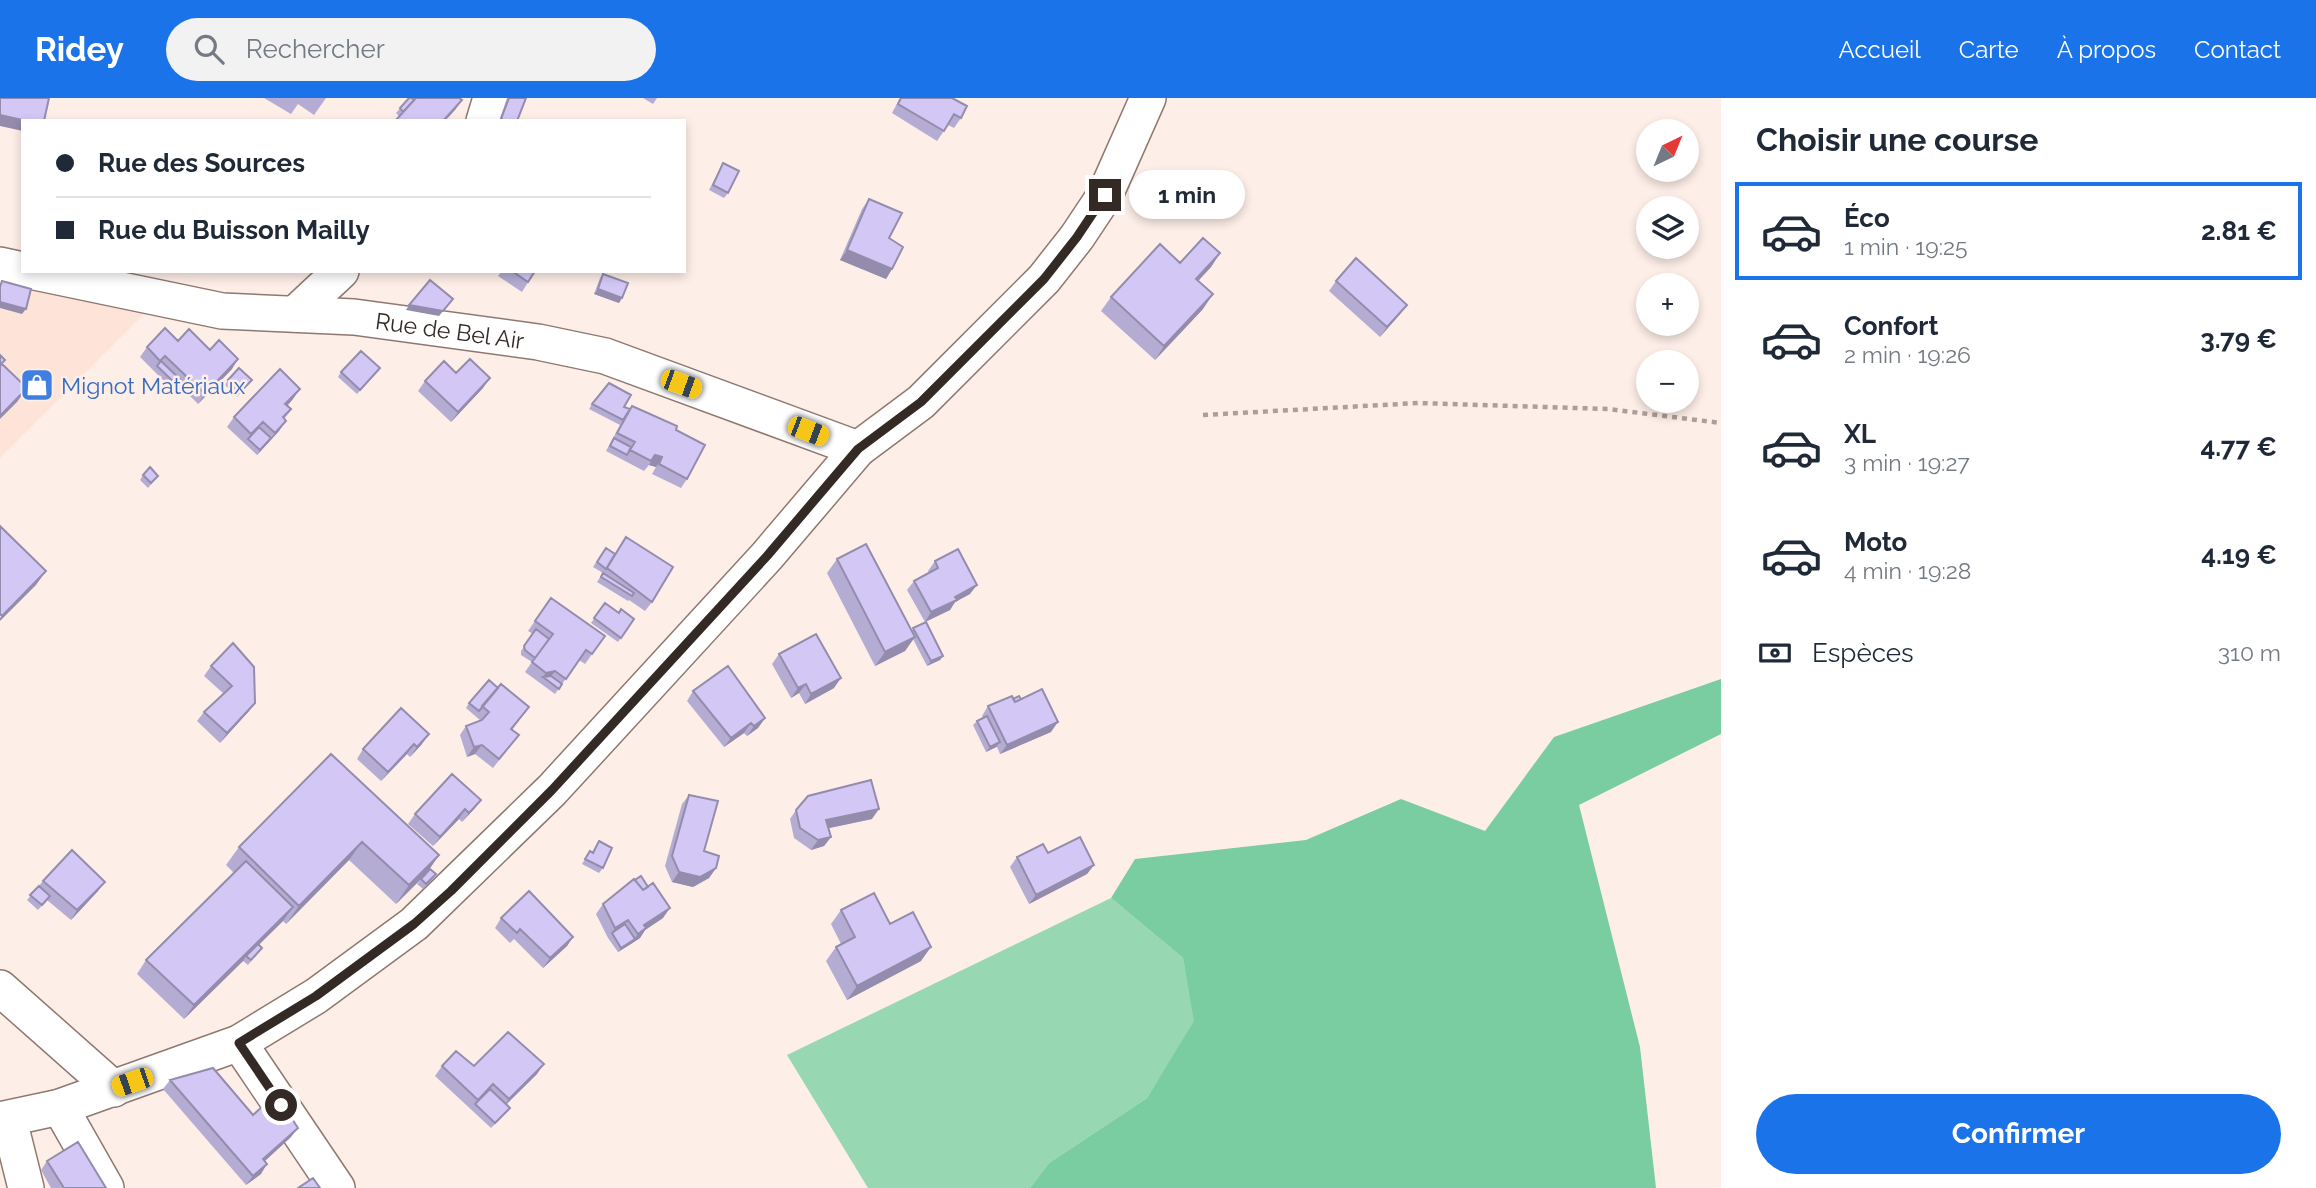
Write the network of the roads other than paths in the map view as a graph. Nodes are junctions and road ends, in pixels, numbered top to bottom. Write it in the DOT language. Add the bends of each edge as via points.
graph roads {
  1 [pos="491,98"];
  2 [pos="1147,98"];
  3 [pos="485,119"];
  4 [pos="0,265"];
  5 [pos="21,270"];
  6 [pos="40,273"];
  7 [pos="339,273"];
  8 [pos="295,314"];
  9 [pos="858,449"];
  10 [pos="0,988"];
  11 [pos="239,1043"];
  12 [pos="114,1089"];
  13 [pos="60,1107"];
  14 [pos="4,1120"];
  15 [pos="26,1188"];
  16 [pos="106,1188"];
  17 [pos="337,1188"];
  1 -- 3 [label="street"];
  2 -- 9 [label="street" via="1105,195 1044,279 921,402"];
  4 -- 5 [label="street"];
  6 -- 8 [label="street, Rue de Bel Air" via="222,311"];
  7 -- 8 [label="street"];
  8 -- 9 [label="street, Rue de Bel Air" via="538,342 605,356"];
  9 -- 11 [label="street" via="767,556 562,779 451,891 316,996"];
  10 -- 12 [label="street"];
  11 -- 12 [label="street"];
  11 -- 17 [label="street"];
  12 -- 13 [label="street"];
  13 -- 14 [label="street"];
  13 -- 16 [label="street"];
  14 -- 15 [label="street"];
}
